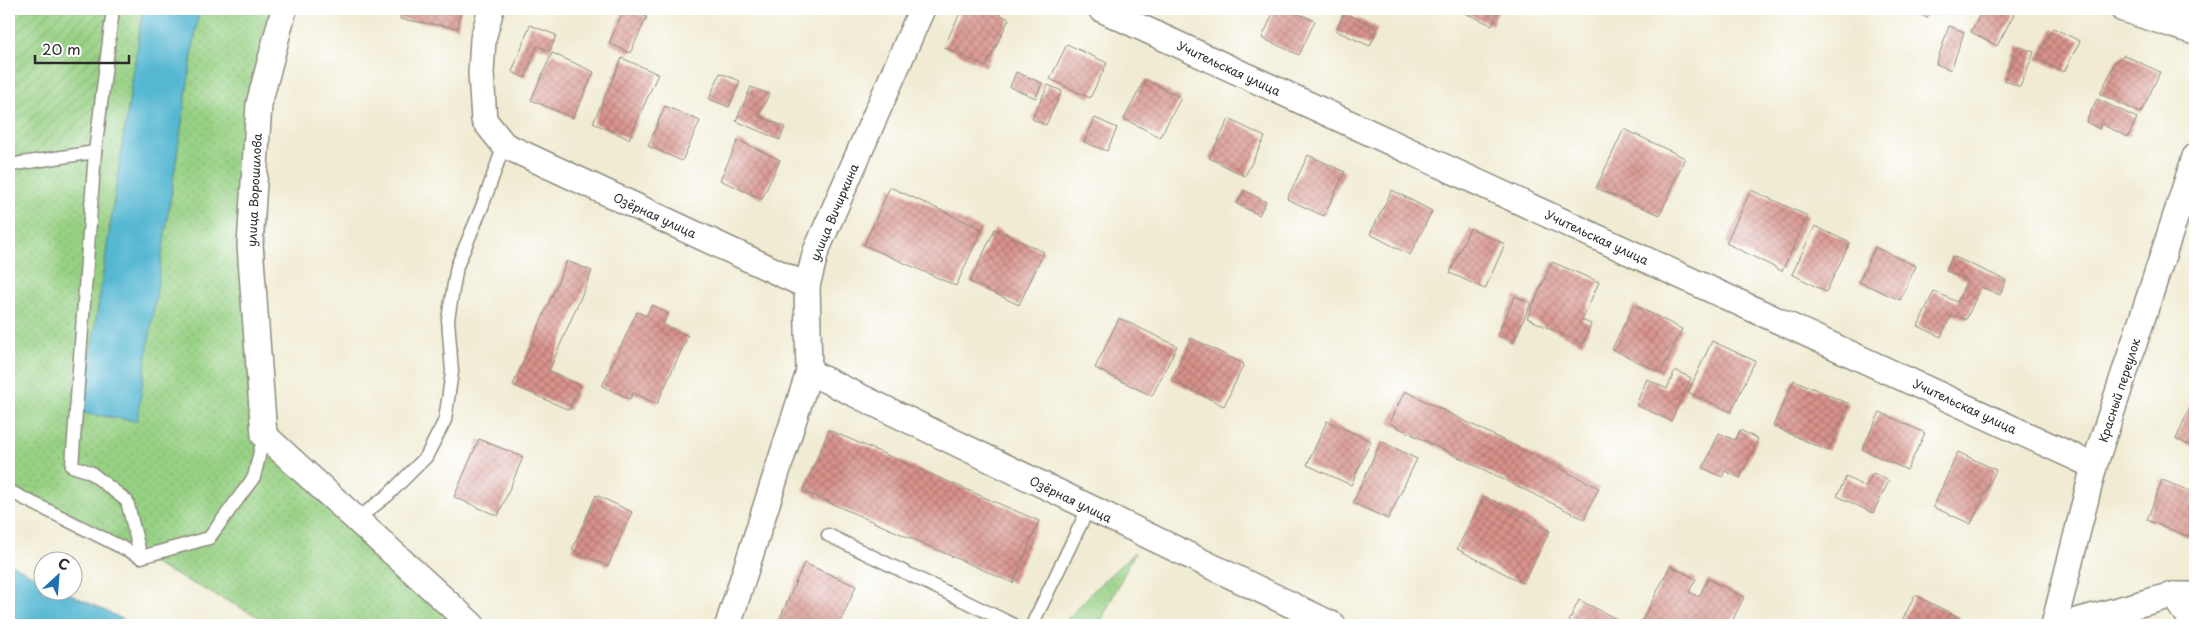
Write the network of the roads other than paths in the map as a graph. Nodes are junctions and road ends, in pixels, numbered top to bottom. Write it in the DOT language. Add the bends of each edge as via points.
graph roads {
  1 [pos="113,9"];
  2 [pos="284,9"];
  3 [pos="491,9"];
  4 [pos="922,9"];
  5 [pos="1101,9"];
  6 [pos="2123,9"];
  7 [pos="2195,32"];
  8 [pos="504,145"];
  9 [pos="95,152"];
  10 [pos="2195,157"];
  11 [pos="9,165"];
  12 [pos="807,286"];
  13 [pos="809,372"];
  14 [pos="264,435"];
  15 [pos="2094,466"];
  16 [pos="9,491"];
  17 [pos="1089,507"];
  18 [pos="356,520"];
  19 [pos="828,535"];
  20 [pos="141,557"];
  21 [pos="2184,595"];
  22 [pos="472,625"];
  23 [pos="728,625"];
  24 [pos="1014,625"];
  25 [pos="1032,625"];
  26 [pos="1333,625"];
  27 [pos="2054,625"];
  28 [pos="2062,625"];
  29 [pos="2194,625"];
  1 -- 9 [label="lane"];
  2 -- 14 [label="street, улица Ворошилова" via="259,104 250,245"];
  3 -- 8 [label="street" via="483,38 484,120"];
  4 -- 12 [label="street, улица Вичиркина" via="816,251"];
  5 -- 15 [label="street, Учительская улица"];
  6 -- 7 [label="street"];
  8 -- 12 [label="street, Озёрная улица"];
  8 -- 18 [label="lane" via="457,266 448,319 452,372 445,420 426,457 388,495"];
  9 -- 11 [label="lane"];
  9 -- 20 [label="lane" via="72,466 90,472 127,502"];
  10 -- 15 [label="street, Красный переулок"];
  12 -- 13 [label="street, улица Вичиркина"];
  13 -- 17 [label="street, Озёрная улица"];
  13 -- 23 [label="street, улица Вичиркина"];
  14 -- 18 [label="street"];
  14 -- 20 [label="lane" via="254,477 209,538"];
  15 -- 27 [label="street, Красный переулок"];
  16 -- 20 [label="lane"];
  17 -- 25 [label="lane"];
  17 -- 26 [label="street, Озёрная улица"];
  18 -- 22 [label="street"];
  19 -- 24 [label="lane"];
  21 -- 28 [label="street"];
  21 -- 29 [label="street"];
}
